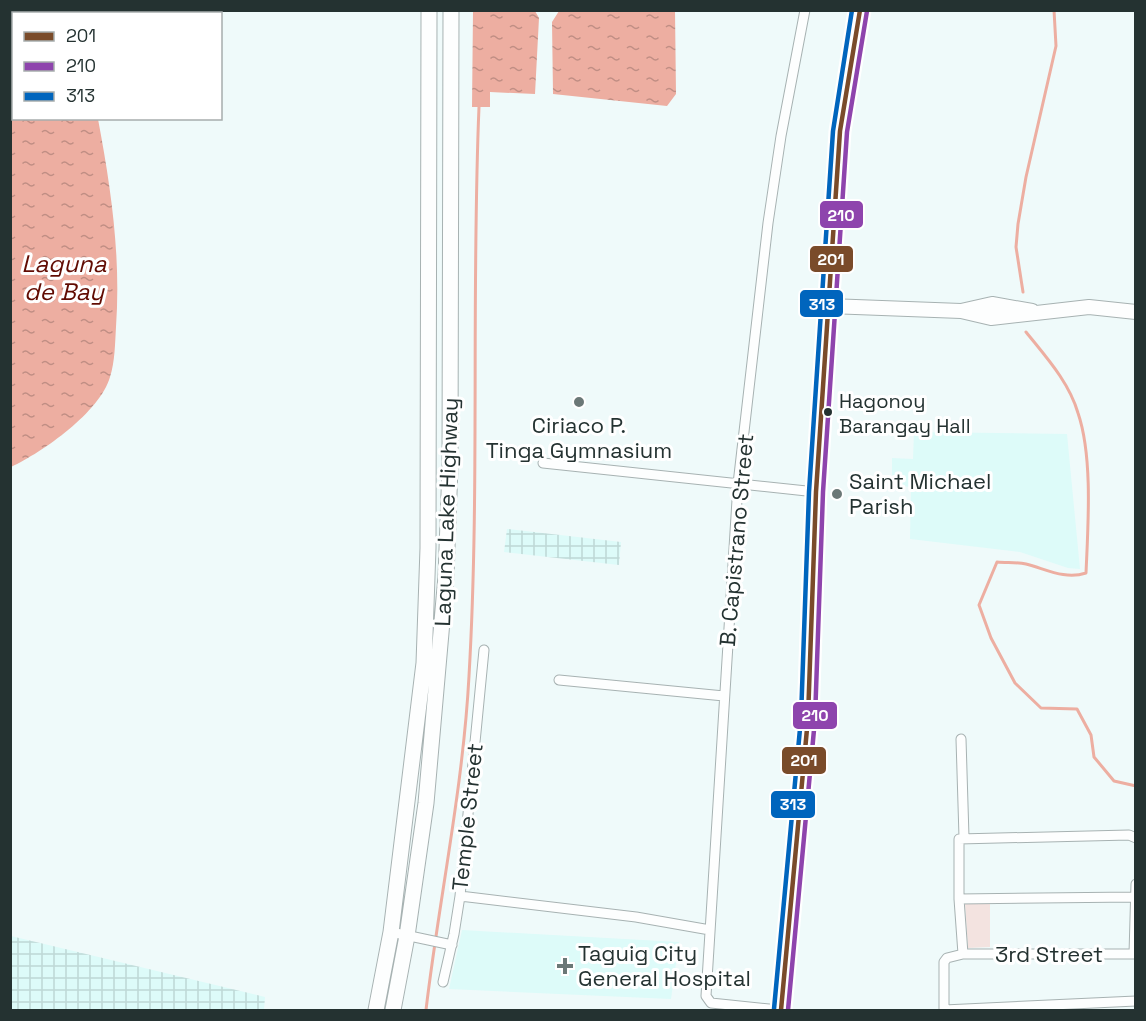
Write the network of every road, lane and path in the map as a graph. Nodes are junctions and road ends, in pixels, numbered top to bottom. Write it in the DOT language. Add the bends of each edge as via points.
graph roads {
  1 [pos="429,10"];
  2 [pos="451,10"];
  3 [pos="805,10"];
  4 [pos="860,10"];
  5 [pos="829,306"];
  6 [pos="1136,312"];
  7 [pos="543,463"];
  8 [pos="738,484"];
  9 [pos="816,492"];
  10 [pos="484,650"];
  11 [pos="559,680"];
  12 [pos="724,696"];
  13 [pos="961,739"];
  14 [pos="962,838"];
  15 [pos="1136,838"];
  16 [pos="1136,884"];
  17 [pos="460,896"];
  18 [pos="1134,897"];
  19 [pos="959,899"];
  20 [pos="710,930"];
  21 [pos="391,932"];
  22 [pos="408,936"];
  23 [pos="1135,942"];
  24 [pos="448,944"];
  25 [pos="963,954"];
  26 [pos="1134,954"];
  27 [pos="443,982"];
  28 [pos="1136,1001"];
  29 [pos="944,1010"];
  30 [pos="376,1011"];
  31 [pos="393,1011"];
  32 [pos="780,1011"];
  1 -- 21 [label="main road, Laguna Lake Highway" via="426,639"];
  2 -- 22 [label="main road, Laguna Lake Highway" via="450,467 446,576 426,802"];
  3 -- 8 [label="street, B. Capistrano Street" via="768,223"];
  4 -- 5 [label="main road" via="840,130"];
  5 -- 6 [label="main road" via="961,311 1006,304 1034,311 1089,307"];
  5 -- 9 [label="main road"];
  7 -- 8 [label="street"];
  8 -- 9 [label="street"];
  8 -- 12 [label="street, B. Capistrano Street"];
  9 -- 32 [label="main road" via="808,718"];
  10 -- 17 [label="street, Temple Street"];
  11 -- 12 [label="street"];
  12 -- 20 [label="street, B. Capistrano Street"];
  13 -- 14 [label="street"];
  14 -- 15 [label="street"];
  14 -- 19 [label="street"];
  16 -- 18 [label="street"];
  17 -- 20 [label="street"];
  17 -- 24 [label="street, Temple Street"];
  18 -- 19 [label="street"];
  18 -- 23 [label="street"];
  19 -- 25 [label="street"];
  20 -- 32 [label="street, B. Capistrano Street" via="708,1000"];
  21 -- 22 [label="street"];
  21 -- 30 [label="main road, Laguna Lake Highway"];
  22 -- 24 [label="street"];
  22 -- 31 [label="main road, Laguna Lake Highway"];
  23 -- 26 [label="street"];
  24 -- 27 [label="street, Temple Street"];
  25 -- 26 [label="street, 3rd Street"];
  25 -- 29 [label="street" via="944,962"];
  28 -- 29 [label="street"];
}
